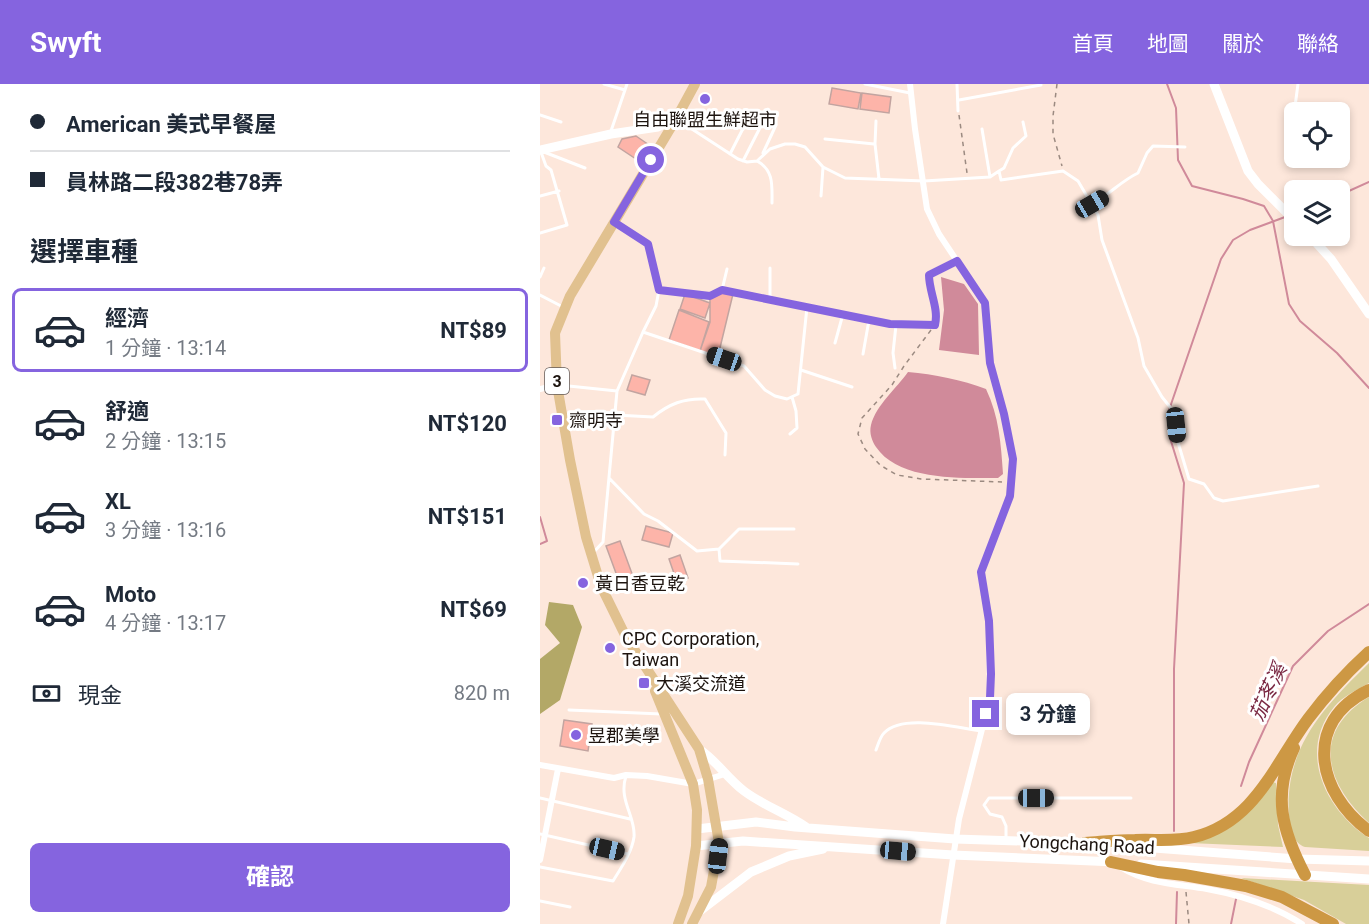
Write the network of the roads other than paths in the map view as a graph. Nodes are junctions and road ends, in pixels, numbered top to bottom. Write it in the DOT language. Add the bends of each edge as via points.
graph roads {
  1 [pos="604,84"];
  2 [pos="627,84"];
  3 [pos="694,84"];
  4 [pos="865,84"];
  5 [pos="910,84"];
  6 [pos="957,84"];
  7 [pos="1214,84"];
  8 [pos="1298,84"];
  9 [pos="1041,85"];
  10 [pos="625,90"];
  11 [pos="910,93"];
  12 [pos="959,100"];
  13 [pos="1296,102"];
  14 [pos="752,111"];
  15 [pos="958,111"];
  16 [pos="540,116"];
  17 [pos="766,116"];
  18 [pos="676,119"];
  19 [pos="876,121"];
  20 [pos="561,122"];
  21 [pos="1023,122"];
  22 [pos="776,125"];
  23 [pos="982,129"];
  24 [pos="611,134"];
  25 [pos="825,139"];
  26 [pos="875,144"];
  27 [pos="1185,147"];
  28 [pos="540,150"];
  29 [pos="730,154"];
  30 [pos="763,155"];
  31 [pos="743,161"];
  32 [pos="757,161"];
  33 [pos="824,167"];
  34 [pos="585,168"];
  35 [pos="999,171"];
  36 [pos="990,177"];
  37 [pos="879,179"];
  38 [pos="924,181"];
  39 [pos="559,191"];
  40 [pos="540,196"];
  41 [pos="822,196"];
  42 [pos="772,202"];
  43 [pos="1092,204"];
  44 [pos="1284,210"];
  45 [pos="614,222"];
  46 [pos="540,233"];
  47 [pos="1319,246"];
  48 [pos="957,261"];
  49 [pos="544,268"];
  50 [pos="770,268"];
  51 [pos="727,269"];
  52 [pos="540,277"];
  53 [pos="659,290"];
  54 [pos="722,290"];
  55 [pos="540,295"];
  56 [pos="770,300"];
  57 [pos="807,307"];
  58 [pos="565,308"];
  59 [pos="843,314"];
  60 [pos="1369,314"];
  61 [pos="868,320"];
  62 [pos="896,324"];
  63 [pos="643,332"];
  64 [pos="835,343"];
  65 [pos="862,354"];
  66 [pos="895,368"];
  67 [pos="801,370"];
  68 [pos="557,385"];
  69 [pos="852,387"];
  70 [pos="540,389"];
  71 [pos="616,392"];
  72 [pos="792,397"];
  73 [pos="615,415"];
  74 [pos="790,434"];
  75 [pos="725,455"];
  76 [pos="609,478"];
  77 [pos="1318,486"];
  78 [pos="794,529"];
  79 [pos="719,549"];
  80 [pos="592,555"];
  81 [pos="798,564"];
  82 [pos="1369,651"];
  83 [pos="642,660"];
  84 [pos="1369,690"];
  85 [pos="570,710"];
  86 [pos="664,714"];
  87 [pos="1307,720"];
  88 [pos="981,731"];
  89 [pos="699,749"];
  90 [pos="876,750"];
  91 [pos="540,765"];
  92 [pos="558,769"];
  93 [pos="725,774"];
  94 [pos="626,775"];
  95 [pos="708,779"];
  96 [pos="693,784"];
  97 [pos="540,798"];
  98 [pos="1131,798"];
  99 [pos="551,801"];
  100 [pos="630,819"];
  101 [pos="717,827"];
  102 [pos="806,827"];
  103 [pos="697,829"];
  104 [pos="1369,831"];
  105 [pos="543,834"];
  106 [pos="955,839"];
  107 [pos="1006,840"];
  108 [pos="719,843"];
  109 [pos="1085,843"];
  110 [pos="696,846"];
  111 [pos="833,847"];
  112 [pos="628,854"];
  113 [pos="953,855"];
  114 [pos="1297,859"];
  115 [pos="540,860"];
  116 [pos="1369,861"];
  117 [pos="1111,862"];
  118 [pos="540,867"];
  119 [pos="1305,875"];
  120 [pos="1369,879"];
  121 [pos="540,901"];
  122 [pos="570,907"];
  123 [pos="699,912"];
  124 [pos="678,924"];
  125 [pos="692,924"];
  126 [pos="943,924"];
  127 [pos="1302,924"];
  128 [pos="1333,924"];
  1 -- 10 [label="lane"];
  2 -- 10 [label="lane"];
  3 -- 18 [label="main road, 3"];
  4 -- 11 [label="lane"];
  5 -- 11 [label="street"];
  6 -- 12 [label="lane"];
  7 -- 44 [label="main road" via="1248,171"];
  8 -- 13 [label="lane"];
  9 -- 12 [label="lane"];
  10 -- 24 [label="lane"];
  11 -- 38 [label="street"];
  12 -- 15 [label="lane"];
  14 -- 29 [label="lane"];
  16 -- 20 [label="lane"];
  17 -- 31 [label="lane"];
  18 -- 24 [label="main road" via="658,127"];
  18 -- 29 [label="lane"];
  18 -- 45 [label="main road, 3"];
  19 -- 26 [label="lane"];
  21 -- 35 [label="lane" via="1026,136"];
  22 -- 30 [label="lane"];
  23 -- 36 [label="lane"];
  24 -- 28 [label="main road"];
  25 -- 26 [label="lane"];
  26 -- 37 [label="lane"];
  27 -- 43 [label="lane" via="1153,146 1138,173"];
  28 -- 34 [label="lane"];
  28 -- 39 [label="lane"];
  29 -- 31 [label="lane"];
  30 -- 32 [label="lane"];
  30 -- 33 [label="lane" via="770,149 795,144 805,147"];
  31 -- 32 [label="lane"];
  32 -- 42 [label="lane" via="768,169"];
  33 -- 37 [label="lane" via="845,178"];
  33 -- 41 [label="lane"];
  35 -- 36 [label="lane"];
  35 -- 43 [label="lane" via="1002,180 1063,171 1078,181"];
  36 -- 38 [label="lane"];
  37 -- 38 [label="lane"];
  38 -- 48 [label="street" via="927,209"];
  39 -- 40 [label="lane"];
  39 -- 46 [label="lane" via="567,225"];
  43 -- 77 [label="lane" via="1144,366 1174,412 1189,479 1204,484 1214,498 1223,501"];
  45 -- 53 [label="lane" via="648,244"];
  45 -- 58 [label="main road, 3"];
  47 -- 60 [label="main road"];
  48 -- 62 [label="lane" via="929,275 938,315 935,325"];
  48 -- 88 [label="street" via="985,303 990,363 1013,459 1012,483 1003,515 981,572 989,621 991,674 990,698"];
  49 -- 52 [label="lane"];
  50 -- 56 [label="lane"];
  51 -- 54 [label="lane"];
  53 -- 54 [label="lane" via="710,296"];
  53 -- 63 [label="lane"];
  54 -- 56 [label="lane"];
  55 -- 58 [label="lane"];
  56 -- 57 [label="lane"];
  57 -- 59 [label="lane"];
  57 -- 67 [label="lane"];
  58 -- 68 [label="main road, 3" via="555,333"];
  59 -- 61 [label="lane"];
  59 -- 64 [label="lane"];
  61 -- 62 [label="lane"];
  61 -- 65 [label="lane"];
  62 -- 66 [label="lane"];
  63 -- 71 [label="lane"];
  63 -- 72 [label="lane" via="744,366 765,390 775,396"];
  67 -- 69 [label="lane"];
  67 -- 72 [label="lane" via="798,394"];
  68 -- 70 [label="street"];
  68 -- 71 [label="lane"];
  68 -- 80 [label="main road, 3"];
  71 -- 73 [label="lane"];
  72 -- 74 [label="lane" via="796,428"];
  73 -- 75 [label="lane" via="653,417 666,406 688,398 705,399 726,433"];
  73 -- 76 [label="lane"];
  76 -- 79 [label="lane" via="644,514 697,551"];
  76 -- 80 [label="lane" via="603,542"];
  78 -- 79 [label="lane" via="739,529"];
  79 -- 81 [label="lane" via="720,561"];
  80 -- 83 [label="main road, 3" via="601,586"];
  82 -- 87 [label="highway"];
  83 -- 86 [label="main road, 3"];
  83 -- 89 [label="main road, 3"];
  84 -- 104 [label="highway" via="1337,715 1327,737 1324,760 1338,801"];
  85 -- 86 [label="lane"];
  86 -- 96 [label="main road, 3"];
  87 -- 109 [label="highway" via="1255,798 1224,826 1178,840"];
  87 -- 114 [label="highway" via="1290,758 1283,788 1284,826"];
  88 -- 90 [label="lane" via="916,722 897,725 883,733"];
  88 -- 106 [label="street"];
  89 -- 93 [label="main road"];
  89 -- 95 [label="main road, 3"];
  91 -- 92 [label="street"];
  92 -- 94 [label="street" via="614,778"];
  92 -- 99 [label="street"];
  93 -- 95 [label="street"];
  93 -- 102 [label="main road" via="766,806"];
  94 -- 96 [label="street"];
  94 -- 100 [label="lane" via="624,798"];
  95 -- 96 [label="street"];
  95 -- 101 [label="main road, 3"];
  96 -- 103 [label="main road, 3"];
  97 -- 99 [label="lane"];
  98 -- 107 [label="lane" via="989,798 984,805 990,814 1002,817"];
  99 -- 100 [label="lane"];
  99 -- 105 [label="street"];
  100 -- 112 [label="lane" via="634,836"];
  101 -- 102 [label="main road, Yongchang Road" via="756,822"];
  101 -- 103 [label="main road, Yongchang Road"];
  101 -- 108 [label="main road, 3"];
  102 -- 106 [label="main road, Yongchang Road"];
  103 -- 110 [label="main road, 3"];
  105 -- 112 [label="lane"];
  105 -- 115 [label="street"];
  106 -- 107 [label="main road, Yongchang Road"];
  106 -- 113 [label="street"];
  107 -- 109 [label="main road, Yongchang Road"];
  108 -- 110 [label="main road, Yongchang Road"];
  108 -- 111 [label="main road, Yongchang Road"];
  108 -- 123 [label="main road, 3" via="711,887"];
  109 -- 114 [label="main road, Yongchang Road"];
  110 -- 124 [label="main road, 3" via="688,896"];
  111 -- 113 [label="main road, Yongchang Road"];
  111 -- 123 [label="main road" via="789,856 761,867"];
  112 -- 118 [label="lane" via="614,881"];
  113 -- 117 [label="main road, Yongchang Road"];
  113 -- 126 [label="street"];
  114 -- 116 [label="main road, Yongchang Road"];
  114 -- 119 [label="highway"];
  117 -- 119 [label="main road, Yongchang Road"];
  117 -- 127 [label="street" via="1137,877 1245,897"];
  117 -- 128 [label="highway" via="1246,886 1282,897"];
  119 -- 120 [label="main road, Yongchang Road"];
  121 -- 122 [label="lane"];
  123 -- 125 [label="main road, 3"];
}
